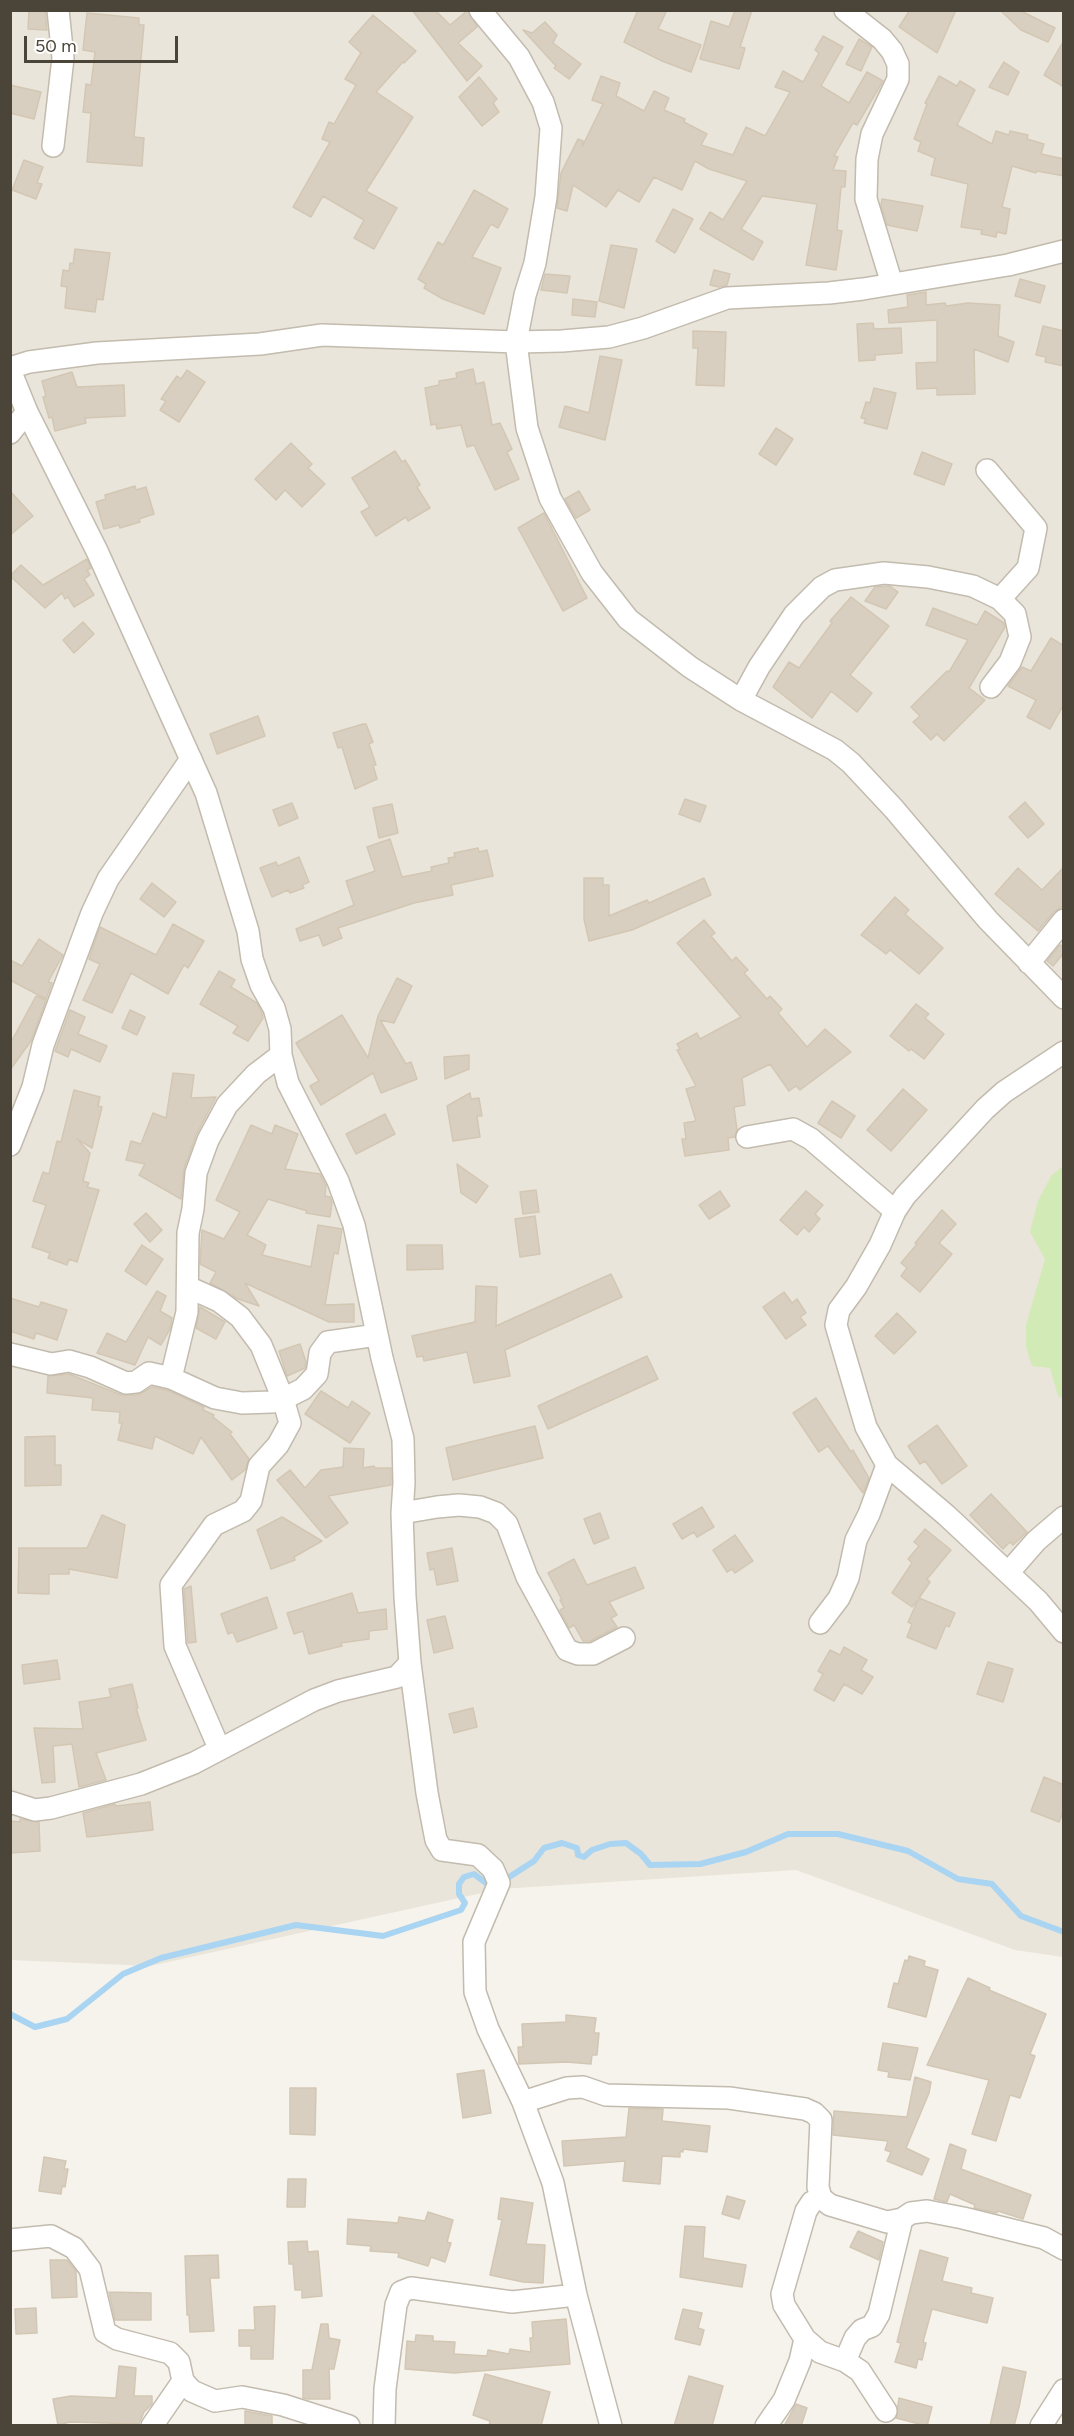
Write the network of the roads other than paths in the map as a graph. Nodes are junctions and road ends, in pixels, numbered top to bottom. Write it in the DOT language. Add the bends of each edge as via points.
graph roads {
  1 [pos="58,10"];
  2 [pos="480,10"];
  3 [pos="846,10"];
  4 [pos="53,146"];
  5 [pos="1064,251"];
  6 [pos="892,284"];
  7 [pos="516,342"];
  8 [pos="10,369"];
  9 [pos="27,412"];
  10 [pos="10,433"];
  11 [pos="987,470"];
  12 [pos="1000,599"];
  13 [pos="991,687"];
  14 [pos="741,700"];
  15 [pos="191,759"];
  16 [pos="1064,920"];
  17 [pos="1029,963"];
  18 [pos="1064,998"];
  19 [pos="1064,1052"];
  20 [pos="282,1055"];
  21 [pos="747,1137"];
  22 [pos="10,1145"];
  23 [pos="895,1211"];
  24 [pos="188,1287"];
  25 [pos="377,1335"];
  26 [pos="10,1354"];
  27 [pos="171,1378"];
  28 [pos="283,1399"];
  29 [pos="887,1465"];
  30 [pos="402,1513"];
  31 [pos="1064,1516"];
  32 [pos="1008,1573"];
  33 [pos="1060,1619"];
  34 [pos="820,1623"];
  35 [pos="624,1638"];
  36 [pos="410,1663"];
  37 [pos="219,1748"];
  38 [pos="10,1802"];
  39 [pos="524,2102"];
  40 [pos="821,2198"];
  41 [pos="902,2219"];
  42 [pos="10,2240"];
  43 [pos="1064,2249"];
  44 [pos="576,2295"];
  45 [pos="806,2339"];
  46 [pos="845,2361"];
  47 [pos="183,2381"];
  48 [pos="1064,2390"];
  49 [pos="886,2411"];
  50 [pos="152,2426"];
  51 [pos="349,2426"];
  52 [pos="384,2426"];
  53 [pos="611,2426"];
  54 [pos="766,2426"];
  55 [pos="1041,2426"];
  1 -- 4 [label="street" via="63,58"];
  2 -- 7 [label="street" via="519,57 543,102 550,128 546,197 536,263"];
  3 -- 6 [label="street" via="882,39 898,64 898,79 872,134 867,159 866,199"];
  5 -- 6 [label="street" via="1008,265"];
  6 -- 7 [label="street" via="830,294 727,298 609,337"];
  7 -- 8 [label="street" via="322,335 260,344 97,353 29,362"];
  7 -- 14 [label="street" via="527,428 550,498 592,573 628,620"];
  8 -- 9 [label="street"];
  9 -- 10 [label="street"];
  9 -- 15 [label="street" via="98,551"];
  11 -- 12 [label="street" via="1036,528 1028,568"];
  12 -- 13 [label="street" via="1015,614 1020,637 1010,662"];
  12 -- 14 [label="street" via="973,586 928,577 884,573 836,580 822,587 794,615"];
  14 -- 17 [label="street" via="835,750 851,763"];
  15 -- 20 [label="street" via="206,794 248,931 252,959 274,1008"];
  15 -- 22 [label="street" via="108,879 92,913"];
  16 -- 17 [label="street"];
  17 -- 18 [label="street"];
  19 -- 23 [label="street" via="985,1109"];
  20 -- 24 [label="street" via="256,1074 227,1105 208,1140 196,1173 188,1233"];
  20 -- 25 [label="street" via="288,1083 338,1180 354,1225"];
  21 -- 23 [label="street" via="793,1129 811,1139"];
  23 -- 29 [label="street" via="880,1245 839,1310 836,1325 866,1427"];
  24 -- 27 [label="street" via="187,1312"];
  24 -- 28 [label="street" via="240,1317 261,1345"];
  25 -- 28 [label="street" via="328,1342 320,1353 317,1374 303,1389"];
  25 -- 30 [label="street" via="403,1439"];
  26 -- 27 [label="street" via="51,1364 69,1361 126,1383 136,1382 148,1373"];
  27 -- 28 [label="street" via="215,1398 242,1403"];
  28 -- 37 [label="street" via="290,1423 278,1445 259,1466 251,1501 243,1511 214,1525 171,1585 175,1646"];
  29 -- 32 [label="street"];
  29 -- 34 [label="street" via="856,1540 848,1578"];
  30 -- 35 [label="street" via="459,1505 496,1513 507,1524 527,1577 567,1650 592,1654"];
  30 -- 36 [label="street"];
  31 -- 32 [label="street"];
  32 -- 33 [label="street"];
  36 -- 37 [label="street" via="397,1677 314,1700"];
  36 -- 39 [label="street" via="436,1840 442,1850 478,1855 493,1869 499,1883 474,1942 475,1992 488,2029"];
  37 -- 38 [label="street" via="164,1775 76,1802 34,1810"];
  39 -- 40 [label="street" via="583,2087 606,2095 729,2098 805,2109 821,2120"];
  39 -- 44 [label="street" via="553,2183"];
  40 -- 41 [label="street" via="840,2209 887,2222"];
  40 -- 45 [label="street" via="806,2211 782,2294 784,2305"];
  41 -- 43 [label="street" via="911,2213 936,2212 1044,2238"];
  41 -- 46 [label="street" via="879,2314 872,2326 855,2338"];
  42 -- 47 [label="street" via="51,2236 74,2248 90,2268 105,2332 170,2353 179,2362"];
  44 -- 52 [label="street" via="512,2302 411,2288 401,2292 385,2389"];
  44 -- 53 [label="street"];
  45 -- 46 [label="street" via="820,2352"];
  45 -- 54 [label="street" via="784,2400"];
  46 -- 49 [label="street" via="860,2371"];
  47 -- 50 [label="street"];
  47 -- 51 [label="street" via="192,2391 215,2401 242,2397 283,2405"];
  48 -- 55 [label="street"];
}
